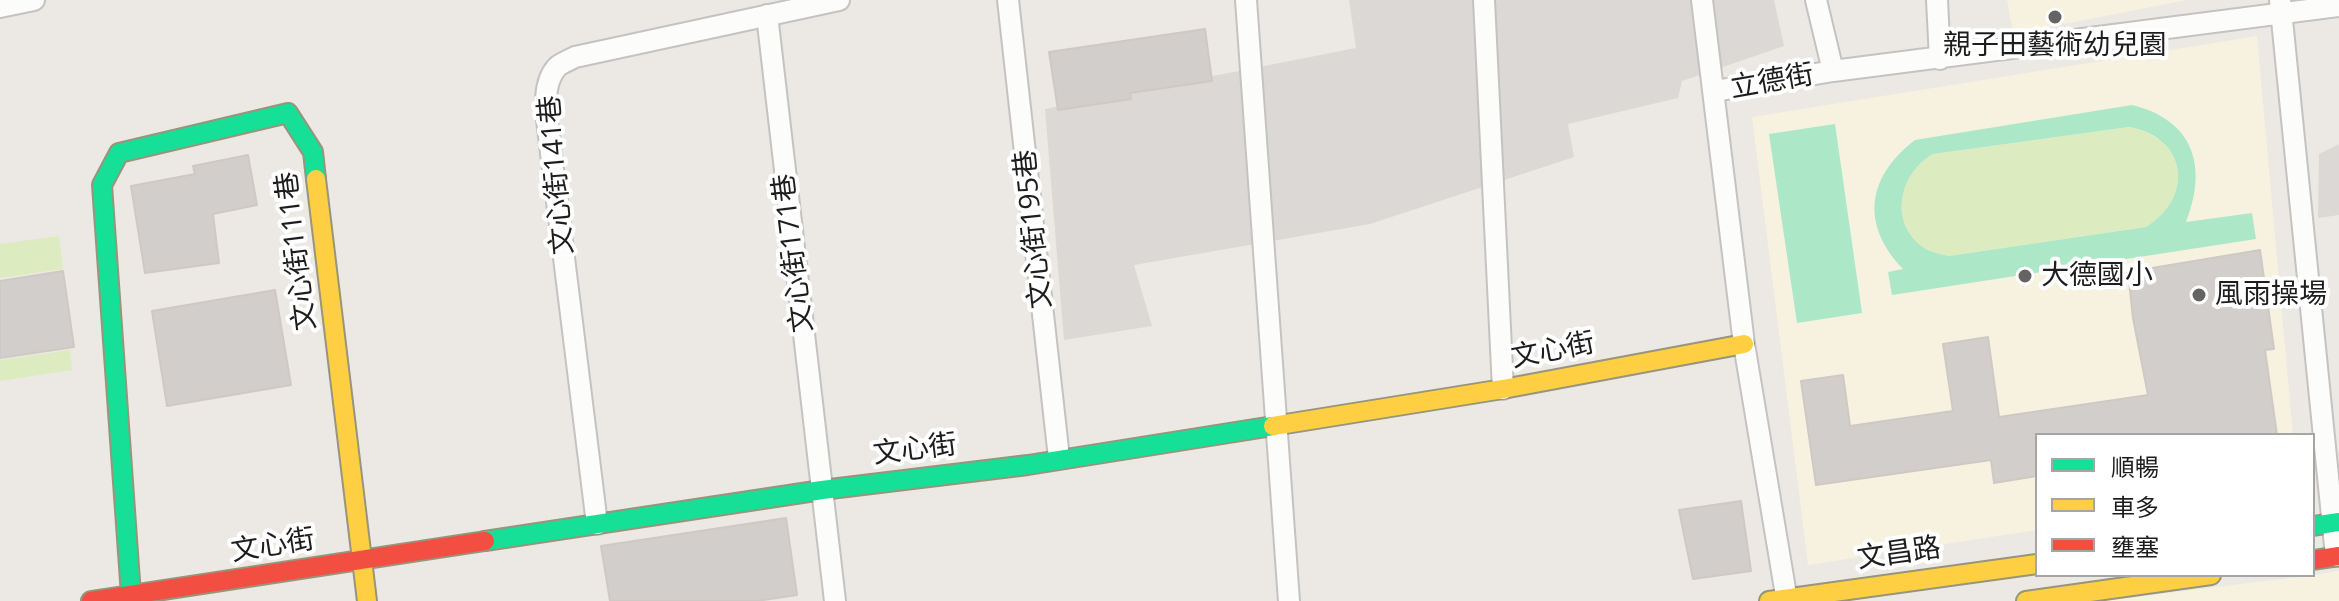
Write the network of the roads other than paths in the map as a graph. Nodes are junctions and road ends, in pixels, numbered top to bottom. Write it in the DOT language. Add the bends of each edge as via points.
graph roads {
  1 [pos="34,0"];
  2 [pos="839,0"];
  3 [pos="1008,0"];
  4 [pos="1246,0"];
  5 [pos="1484,0"];
  6 [pos="1702,0"];
  7 [pos="1816,0"];
  8 [pos="1937,0"];
  9 [pos="2339,6"];
  10 [pos="0,7"];
  11 [pos="2280,7"];
  12 [pos="767,15"];
  13 [pos="1940,59"];
  14 [pos="1833,71"];
  15 [pos="1715,91"];
  16 [pos="1744,344"];
  17 [pos="1503,389"];
  18 [pos="1276,425"];
  19 [pos="1059,458"];
  20 [pos="822,490"];
  21 [pos="597,524"];
  22 [pos="2329,524"];
  23 [pos="2338,556"];
  24 [pos="2315,560"];
  25 [pos="363,561"];
  26 [pos="2035,564"];
  27 [pos="2197,577"];
  28 [pos="131,595"];
  29 [pos="1781,600"];
  30 [pos="91,601"];
  31 [pos="367,601"];
  32 [pos="835,601"];
  33 [pos="1289,601"];
  34 [pos="2026,601"];
  1 -- 10 [label="street"];
  2 -- 12 [label="street, 文心街141巷"];
  3 -- 19 [label="street, 文心街195巷"];
  4 -- 18 [label="street"];
  5 -- 17 [label="street"];
  6 -- 15 [label="street"];
  7 -- 14 [label="street"];
  8 -- 13 [label="street"];
  9 -- 11 [label="street, 立德街"];
  11 -- 13 [label="street, 立德街"];
  11 -- 22 [label="street"];
  12 -- 20 [label="street, 文心街171巷"];
  12 -- 21 [label="street, 文心街141巷" via="575,57 558,67 549,82 550,145"];
  13 -- 14 [label="street, 立德街"];
  14 -- 15 [label="street, 立德街"];
  15 -- 16 [label="street, 立德街"];
  16 -- 17 [label="street, 文心街"];
  16 -- 29 [label="street, 立德街"];
  17 -- 18 [label="street, 文心街"];
  18 -- 19 [label="street, 文心街"];
  18 -- 33 [label="street"];
  19 -- 20 [label="street, 文心街"];
  20 -- 21 [label="street, 文心街"];
  20 -- 32 [label="street, 文心街171巷"];
  21 -- 25 [label="street, 文心街"];
  22 -- 23 [label="street"];
  23 -- 24 [label="street"];
  25 -- 28 [label="street, 文心街"];
  25 -- 28 [label="street, 文心街111巷" via="313,152 288,113 119,153 102,185"];
  25 -- 31 [label="street"];
  26 -- 29 [label="street, 文昌路"];
  27 -- 34 [label="street"];
  28 -- 30 [label="street, 文心街"];
}
